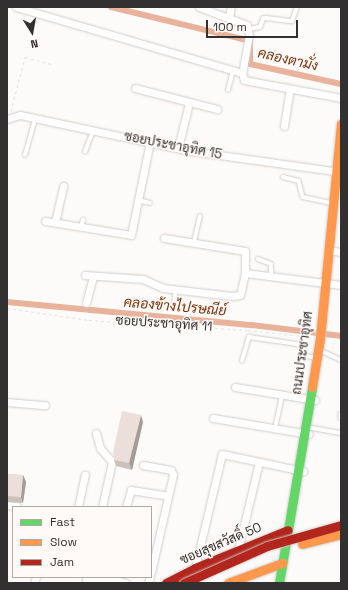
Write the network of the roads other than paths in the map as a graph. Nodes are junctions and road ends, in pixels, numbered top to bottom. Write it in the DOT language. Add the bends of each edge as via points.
graph roads {
  1 [pos="16,7"];
  2 [pos="199,7"];
  3 [pos="232,7"];
  4 [pos="297,7"];
  5 [pos="228,17"];
  6 [pos="249,32"];
  7 [pos="234,71"];
  8 [pos="242,73"];
  9 [pos="135,88"];
  10 [pos="290,89"];
  11 [pos="228,90"];
  12 [pos="341,98"];
  13 [pos="189,102"];
  14 [pos="217,109"];
  15 [pos="10,118"];
  16 [pos="35,119"];
  17 [pos="341,124"];
  18 [pos="284,126"];
  19 [pos="94,130"];
  20 [pos="150,142"];
  21 [pos="178,148"];
  22 [pos="85,152"];
  23 [pos="25,155"];
  24 [pos="338,170"];
  25 [pos="283,177"];
  26 [pos="63,186"];
  27 [pos="341,186"];
  28 [pos="139,200"];
  29 [pos="150,203"];
  30 [pos="332,203"];
  31 [pos="336,214"];
  32 [pos="200,217"];
  33 [pos="45,221"];
  34 [pos="55,222"];
  35 [pos="164,238"];
  36 [pos="194,242"];
  37 [pos="337,252"];
  38 [pos="258,259"];
  39 [pos="245,273"];
  40 [pos="85,275"];
  41 [pos="272,275"];
  42 [pos="93,276"];
  43 [pos="328,283"];
  44 [pos="341,285"];
  45 [pos="176,290"];
  46 [pos="174,302"];
  47 [pos="86,303"];
  48 [pos="304,355"];
  49 [pos="321,355"];
  50 [pos="341,360"];
  51 [pos="242,361"];
  52 [pos="299,374"];
  53 [pos="235,386"];
  54 [pos="282,395"];
  55 [pos="313,399"];
  56 [pos="7,402"];
  57 [pos="45,404"];
  58 [pos="341,414"];
  59 [pos="213,418"];
  60 [pos="341,418"];
  61 [pos="276,424"];
  62 [pos="307,430"];
  63 [pos="96,433"];
  64 [pos="341,433"];
  65 [pos="259,462"];
  66 [pos="143,465"];
  67 [pos="300,470"];
  68 [pos="85,476"];
  69 [pos="168,496"];
  70 [pos="7,505"];
  71 [pos="17,506"];
  72 [pos="78,506"];
  73 [pos="102,506"];
  74 [pos="126,506"];
  75 [pos="341,525"];
  76 [pos="288,530"];
  77 [pos="341,530"];
  78 [pos="341,534"];
  79 [pos="292,542"];
  80 [pos="238,550"];
  81 [pos="282,563"];
  82 [pos="152,568"];
  83 [pos="195,568"];
  84 [pos="110,578"];
  85 [pos="86,580"];
  86 [pos="126,583"];
  87 [pos="166,583"];
  88 [pos="184,583"];
  89 [pos="203,583"];
  90 [pos="230,583"];
  91 [pos="279,583"];
  92 [pos="285,583"];
  1 -- 7 [label="street"];
  2 -- 5 [label="street"];
  3 -- 5 [label="street"];
  4 -- 6 [label="lane" via="292,21 266,18 260,27"];
  5 -- 6 [label="street" via="244,22"];
  6 -- 8 [label="street"];
  7 -- 8 [label="street"];
  7 -- 11 [label="lane"];
  8 -- 10 [label="street" via="247,82"];
  9 -- 13 [label="street"];
  10 -- 12 [label="street"];
  10 -- 18 [label="street"];
  13 -- 14 [label="street"];
  13 -- 21 [label="street"];
  15 -- 16 [label="street, ซอยประชาอุทิศ 15"];
  16 -- 19 [label="street, ซอยประชาอุทิศ 15"];
  16 -- 23 [label="lane"];
  17 -- 24 [label="main road, ถนนประชาอุทิศ"];
  19 -- 20 [label="street, ซอยประชาอุทิศ 15"];
  19 -- 22 [label="lane"];
  20 -- 21 [label="street, ซอยประชาอุทิศ 15"];
  20 -- 28 [label="street"];
  21 -- 24 [label="street, ซอยประชาอุทิศ 15"];
  24 -- 30 [label="main road, ถนนประชาอุทิศ"];
  25 -- 30 [label="lane" via="299,181 302,197"];
  26 -- 34 [label="street"];
  27 -- 31 [label="main road, ถนนประชาอุทิศ"];
  28 -- 29 [label="lane"];
  28 -- 34 [label="street" via="132,235 82,223"];
  30 -- 31 [label="main road, ถนนประชาอุทิศ"];
  31 -- 37 [label="main road, ถนนประชาอุทิศ"];
  31 -- 43 [label="main road, ถนนประชาอุทิศ"];
  32 -- 36 [label="lane"];
  33 -- 34 [label="street"];
  35 -- 36 [label="street"];
  36 -- 39 [label="street" via="242,249 246,255"];
  37 -- 43 [label="main road, ถนนประชาอุทิศ"];
  38 -- 41 [label="lane" via="271,264"];
  39 -- 41 [label="street"];
  39 -- 45 [label="street" via="241,292 236,296"];
  40 -- 42 [label="street"];
  41 -- 43 [label="street"];
  42 -- 45 [label="street" via="143,279 157,287"];
  42 -- 47 [label="street"];
  43 -- 44 [label="street"];
  43 -- 49 [label="main road, ถนนประชาอุทิศ"];
  45 -- 46 [label="lane"];
  48 -- 49 [label="lane"];
  48 -- 51 [label="lane" via="302,348 297,344 249,337"];
  48 -- 52 [label="lane"];
  49 -- 50 [label="lane"];
  49 -- 55 [label="main road, ถนนประชาอุทิศ"];
  53 -- 54 [label="street"];
  54 -- 55 [label="street"];
  54 -- 61 [label="lane"];
  55 -- 62 [label="main road, ถนนประชาอุทิศ"];
  56 -- 57 [label="street"];
  58 -- 60 [label="lane"];
  59 -- 62 [label="street"];
  62 -- 64 [label="lane"];
  62 -- 67 [label="main road, ถนนประชาอุทิศ"];
  63 -- 73 [label="street" via="100,448 112,462"];
  65 -- 67 [label="street"];
  65 -- 80 [label="street"];
  65 -- 83 [label="street" via="226,454 220,456"];
  66 -- 69 [label="street" via="171,470 173,475"];
  67 -- 76 [label="main road, ถนนประชาอุทิศ"];
  67 -- 79 [label="main road, ถนนประชาอุทิศ"];
  68 -- 72 [label="street"];
  69 -- 74 [label="street" via="131,490"];
  69 -- 82 [label="street"];
  70 -- 71 [label="street"];
  75 -- 88 [label="main road, bridge" via="267,546"];
  76 -- 80 [label="main road, ซอยสุขสวัสดิ์ 50"];
  76 -- 81 [label="main road, ถนนประชาอุทิศ"];
  77 -- 79 [label="street"];
  78 -- 89 [label="main road, bridge" via="272,554"];
  79 -- 92 [label="main road, ถนนประชาอุทิศ"];
  80 -- 83 [label="main road, ซอยสุขสวัสดิ์ 50"];
  81 -- 90 [label="main road"];
  81 -- 91 [label="main road, ถนนประชาอุทิศ"];
  83 -- 87 [label="main road, ซอยสุขสวัสดิ์ 50"];
  84 -- 85 [label="street"];
  84 -- 86 [label="street"];
}
